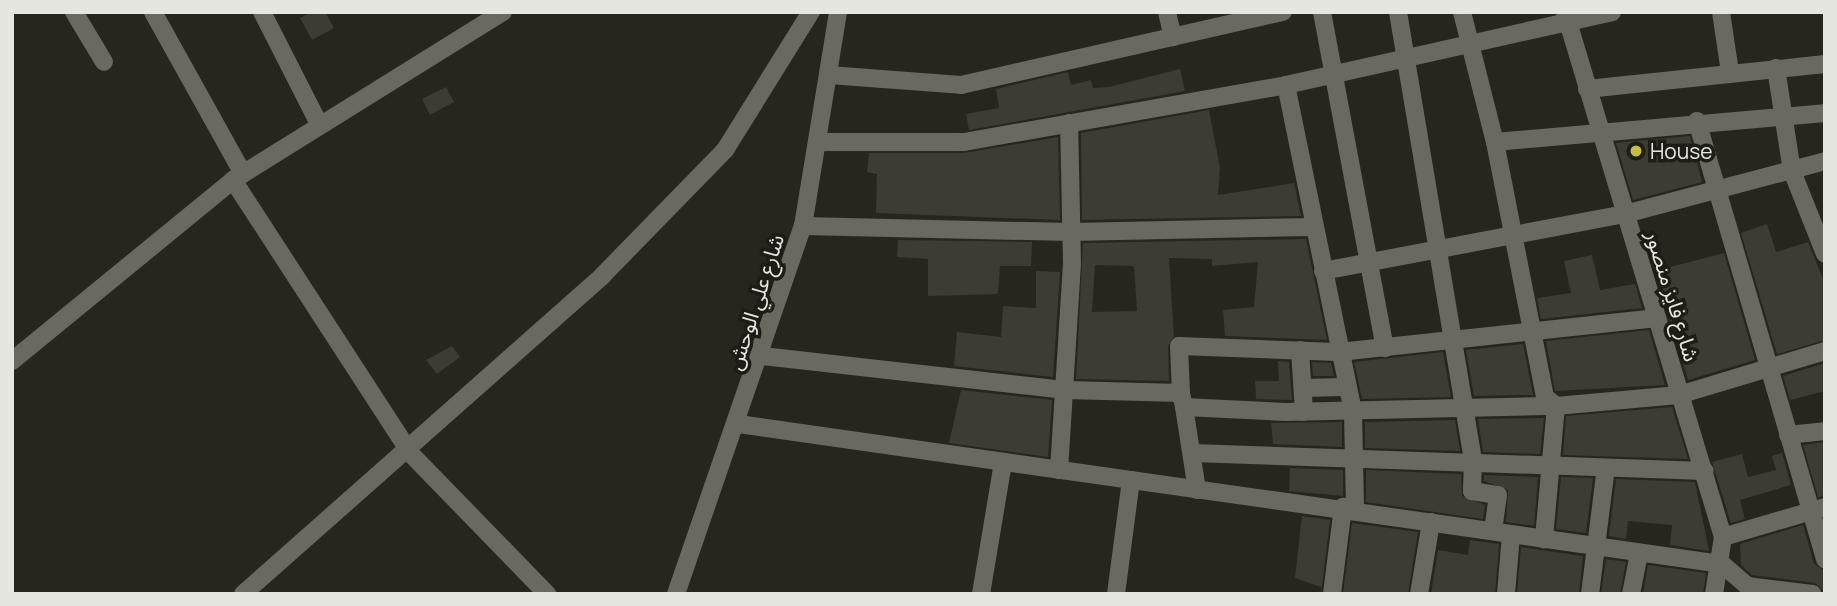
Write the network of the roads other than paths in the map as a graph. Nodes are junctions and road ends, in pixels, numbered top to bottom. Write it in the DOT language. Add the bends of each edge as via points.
graph roads {
  1 [pos="74,12"];
  2 [pos="153,12"];
  3 [pos="262,12"];
  4 [pos="503,12"];
  5 [pos="811,12"];
  6 [pos="838,12"];
  7 [pos="1167,12"];
  8 [pos="1283,12"];
  9 [pos="1322,12"];
  10 [pos="1398,12"];
  11 [pos="1462,12"];
  12 [pos="1612,12"];
  13 [pos="1721,12"];
  14 [pos="1247,17"];
  15 [pos="1567,19"];
  16 [pos="1173,37"];
  17 [pos="1469,43"];
  18 [pos="1409,60"];
  19 [pos="104,62"];
  20 [pos="1825,64"];
  21 [pos="1776,68"];
  22 [pos="1336,71"];
  23 [pos="1730,72"];
  24 [pos="829,75"];
  25 [pos="1286,85"];
  26 [pos="1587,89"];
  27 [pos="1825,113"];
  28 [pos="1780,118"];
  29 [pos="1697,121"];
  30 [pos="1069,123"];
  31 [pos="319,124"];
  32 [pos="1602,129"];
  33 [pos="819,142"];
  34 [pos="1496,142"];
  35 [pos="1825,161"];
  36 [pos="1792,171"];
  37 [pos="238,177"];
  38 [pos="1717,191"];
  39 [pos="1625,214"];
  40 [pos="803,226"];
  41 [pos="1314,227"];
  42 [pos="1071,232"];
  43 [pos="1515,236"];
  44 [pos="1437,245"];
  45 [pos="1825,254"];
  46 [pos="1371,261"];
  47 [pos="1323,271"];
  48 [pos="1657,318"];
  49 [pos="1532,331"];
  50 [pos="1450,343"];
  51 [pos="1385,348"];
  52 [pos="1300,350"];
  53 [pos="1825,351"];
  54 [pos="1337,352"];
  55 [pos="14,354"];
  56 [pos="762,356"];
  57 [pos="1768,367"];
  58 [pos="1343,387"];
  59 [pos="1303,388"];
  60 [pos="1066,390"];
  61 [pos="1679,395"];
  62 [pos="1183,400"];
  63 [pos="1556,406"];
  64 [pos="1464,407"];
  65 [pos="1304,412"];
  66 [pos="1353,412"];
  67 [pos="738,424"];
  68 [pos="1825,431"];
  69 [pos="1788,435"];
  70 [pos="410,453"];
  71 [pos="1193,453"];
  72 [pos="1356,457"];
  73 [pos="1473,460"];
  74 [pos="1003,462"];
  75 [pos="1551,464"];
  76 [pos="1606,468"];
  77 [pos="1059,470"];
  78 [pos="1704,471"];
  79 [pos="1131,480"];
  80 [pos="1197,490"];
  81 [pos="1349,508"];
  82 [pos="1817,509"];
  83 [pos="1431,522"];
  84 [pos="1502,532"];
  85 [pos="1723,537"];
  86 [pos="1544,539"];
  87 [pos="1599,547"];
  88 [pos="1639,554"];
  89 [pos="1825,560"];
  90 [pos="1722,564"];
  91 [pos="1747,590"];
  92 [pos="1802,593"];
  93 [pos="243,594"];
  94 [pos="547,594"];
  95 [pos="676,594"];
  96 [pos="981,594"];
  97 [pos="1116,594"];
  98 [pos="1332,594"];
  99 [pos="1419,594"];
  100 [pos="1506,594"];
  101 [pos="1590,594"];
  102 [pos="1632,594"];
  103 [pos="1714,594"];
  1 -- 19 [label="street"];
  2 -- 37 [label="street"];
  3 -- 31 [label="street"];
  4 -- 31 [label="street"];
  5 -- 70 [label="street" via="725,150 603,275"];
  6 -- 24 [label="street, شارع علي الوحش"];
  7 -- 16 [label="street"];
  8 -- 14 [label="street"];
  9 -- 22 [label="street"];
  10 -- 18 [label="street"];
  11 -- 17 [label="street"];
  12 -- 15 [label="street"];
  13 -- 23 [label="street"];
  14 -- 16 [label="street"];
  15 -- 17 [label="street"];
  15 -- 26 [label="street, شارع فايز منصور"];
  16 -- 24 [label="street" via="961,85"];
  17 -- 18 [label="street"];
  17 -- 34 [label="street"];
  18 -- 22 [label="street"];
  18 -- 44 [label="street"];
  20 -- 21 [label="street"];
  21 -- 23 [label="street"];
  21 -- 28 [label="street"];
  22 -- 25 [label="street"];
  22 -- 46 [label="street"];
  23 -- 26 [label="street"];
  24 -- 33 [label="street, شارع علي الوحش"];
  25 -- 30 [label="street"];
  25 -- 41 [label="street"];
  26 -- 32 [label="street, شارع فايز منصور"];
  27 -- 28 [label="street"];
  28 -- 29 [label="street"];
  28 -- 36 [label="street"];
  29 -- 32 [label="street"];
  29 -- 38 [label="street"];
  30 -- 33 [label="street" via="964,142"];
  30 -- 42 [label="street"];
  31 -- 37 [label="street"];
  32 -- 34 [label="street"];
  32 -- 39 [label="street, شارع فايز منصور"];
  33 -- 40 [label="street, شارع علي الوحش"];
  34 -- 43 [label="street"];
  35 -- 36 [label="street"];
  36 -- 38 [label="street"];
  36 -- 45 [label="street"];
  37 -- 55 [label="street"];
  37 -- 70 [label="street"];
  38 -- 39 [label="street"];
  38 -- 57 [label="street"];
  39 -- 43 [label="street"];
  39 -- 48 [label="street, شارع فايز منصور"];
  40 -- 42 [label="street"];
  40 -- 56 [label="street, شارع علي الوحش"];
  41 -- 42 [label="street"];
  41 -- 47 [label="street"];
  42 -- 60 [label="street"];
  43 -- 44 [label="street"];
  43 -- 49 [label="street"];
  44 -- 46 [label="street"];
  44 -- 50 [label="street"];
  46 -- 47 [label="street"];
  46 -- 51 [label="street"];
  47 -- 54 [label="street"];
  48 -- 49 [label="street"];
  48 -- 61 [label="street, شارع فايز منصور"];
  49 -- 50 [label="street"];
  49 -- 63 [label="street" via="1545,397"];
  50 -- 51 [label="street"];
  50 -- 64 [label="street"];
  51 -- 54 [label="street"];
  52 -- 54 [label="street"];
  52 -- 59 [label="street"];
  52 -- 62 [label="street" via="1179,346"];
  53 -- 57 [label="street"];
  54 -- 58 [label="street"];
  56 -- 60 [label="street"];
  56 -- 67 [label="street, شارع علي الوحش"];
  57 -- 61 [label="street"];
  57 -- 69 [label="street"];
  58 -- 59 [label="street"];
  58 -- 66 [label="street"];
  59 -- 65 [label="street"];
  60 -- 62 [label="street"];
  60 -- 77 [label="street"];
  61 -- 63 [label="street"];
  61 -- 78 [label="street, شارع فايز منصور"];
  62 -- 65 [label="street"];
  62 -- 71 [label="street"];
  63 -- 64 [label="street"];
  63 -- 75 [label="street"];
  64 -- 66 [label="street"];
  64 -- 73 [label="street"];
  65 -- 66 [label="street"];
  66 -- 72 [label="street"];
  67 -- 74 [label="street"];
  67 -- 95 [label="street, شارع علي الوحش"];
  68 -- 69 [label="street"];
  69 -- 82 [label="street"];
  70 -- 93 [label="street"];
  70 -- 94 [label="street"];
  71 -- 72 [label="street"];
  71 -- 80 [label="street"];
  72 -- 73 [label="street"];
  72 -- 81 [label="street"];
  73 -- 75 [label="street"];
  73 -- 84 [label="street" via="1472,491 1498,495"];
  74 -- 77 [label="street"];
  74 -- 96 [label="street"];
  75 -- 76 [label="street"];
  75 -- 86 [label="street"];
  76 -- 78 [label="street"];
  76 -- 87 [label="street"];
  77 -- 79 [label="street"];
  78 -- 85 [label="street, شارع فايز منصور"];
  79 -- 80 [label="street"];
  79 -- 97 [label="street"];
  80 -- 81 [label="street"];
  81 -- 83 [label="street"];
  81 -- 98 [label="street"];
  82 -- 85 [label="street"];
  82 -- 89 [label="street"];
  83 -- 84 [label="street"];
  83 -- 99 [label="street"];
  84 -- 86 [label="street"];
  84 -- 100 [label="street"];
  85 -- 90 [label="street, شارع فايز منصور"];
  86 -- 87 [label="street"];
  87 -- 88 [label="street"];
  87 -- 101 [label="street"];
  88 -- 90 [label="street"];
  88 -- 102 [label="street"];
  90 -- 91 [label="street"];
  90 -- 103 [label="street, شارع فايز منصور"];
  91 -- 92 [label="street"];
}
